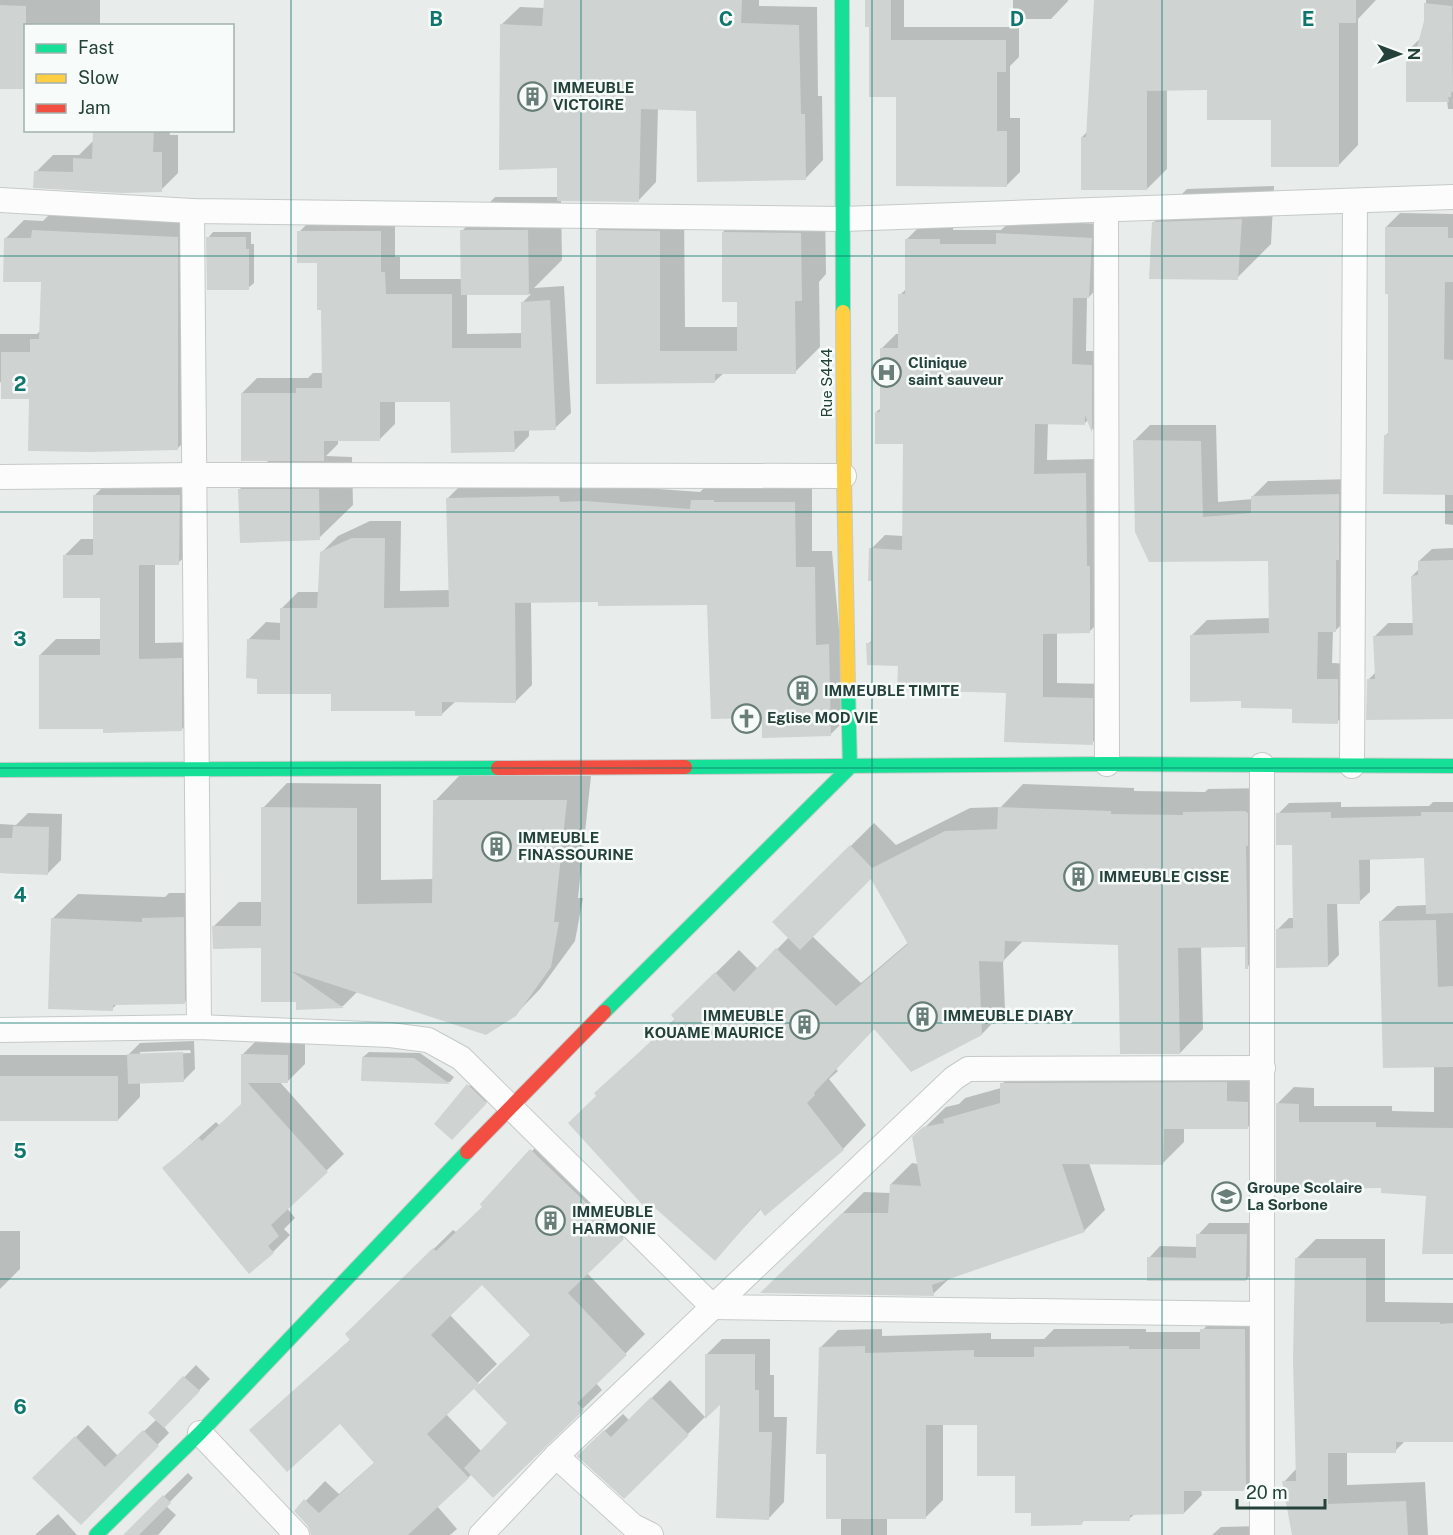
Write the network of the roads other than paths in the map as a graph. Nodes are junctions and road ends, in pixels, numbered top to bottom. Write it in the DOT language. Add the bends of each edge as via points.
graph roads {
  1 [pos="842,0"];
  2 [pos="1453,197"];
  3 [pos="0,201"];
  4 [pos="1355,201"];
  5 [pos="192,211"];
  6 [pos="1106,211"];
  7 [pos="843,219"];
  8 [pos="196,475"];
  9 [pos="844,476"];
  10 [pos="0,477"];
  11 [pos="1107,764"];
  12 [pos="1262,765"];
  13 [pos="850,766"];
  14 [pos="1352,766"];
  15 [pos="1453,766"];
  16 [pos="0,770"];
  17 [pos="198,770"];
  18 [pos="199,1027"];
  19 [pos="0,1030"];
  20 [pos="1263,1068"];
  21 [pos="509,1107"];
  22 [pos="713,1307"];
  23 [pos="1261,1314"];
  24 [pos="200,1433"];
  25 [pos="556,1456"];
  26 [pos="96,1535"];
  27 [pos="297,1535"];
  28 [pos="481,1535"];
  29 [pos="651,1535"];
  30 [pos="1262,1535"];
  1 -- 7 [label="street, Rue S444"];
  2 -- 4 [label="street"];
  3 -- 5 [label="street"];
  4 -- 6 [label="street"];
  4 -- 14 [label="street"];
  5 -- 7 [label="street"];
  5 -- 8 [label="street"];
  6 -- 7 [label="street"];
  6 -- 11 [label="street"];
  7 -- 9 [label="street, Rue S444"];
  8 -- 9 [label="street"];
  8 -- 10 [label="street"];
  8 -- 17 [label="street"];
  9 -- 13 [label="street, Rue S444"];
  11 -- 12 [label="street"];
  11 -- 13 [label="street"];
  12 -- 14 [label="street"];
  12 -- 20 [label="street"];
  13 -- 17 [label="street"];
  13 -- 21 [label="street"];
  14 -- 15 [label="street"];
  16 -- 17 [label="street"];
  17 -- 18 [label="street"];
  18 -- 19 [label="street"];
  18 -- 21 [label="street" via="428,1040 461,1058"];
  20 -- 22 [label="street" via="968,1069"];
  20 -- 23 [label="street"];
  21 -- 22 [label="street"];
  21 -- 24 [label="street"];
  22 -- 23 [label="street"];
  22 -- 25 [label="street"];
  23 -- 30 [label="street"];
  24 -- 26 [label="street"];
  24 -- 27 [label="street"];
  25 -- 28 [label="street"];
  25 -- 29 [label="street" via="633,1526"];
}
